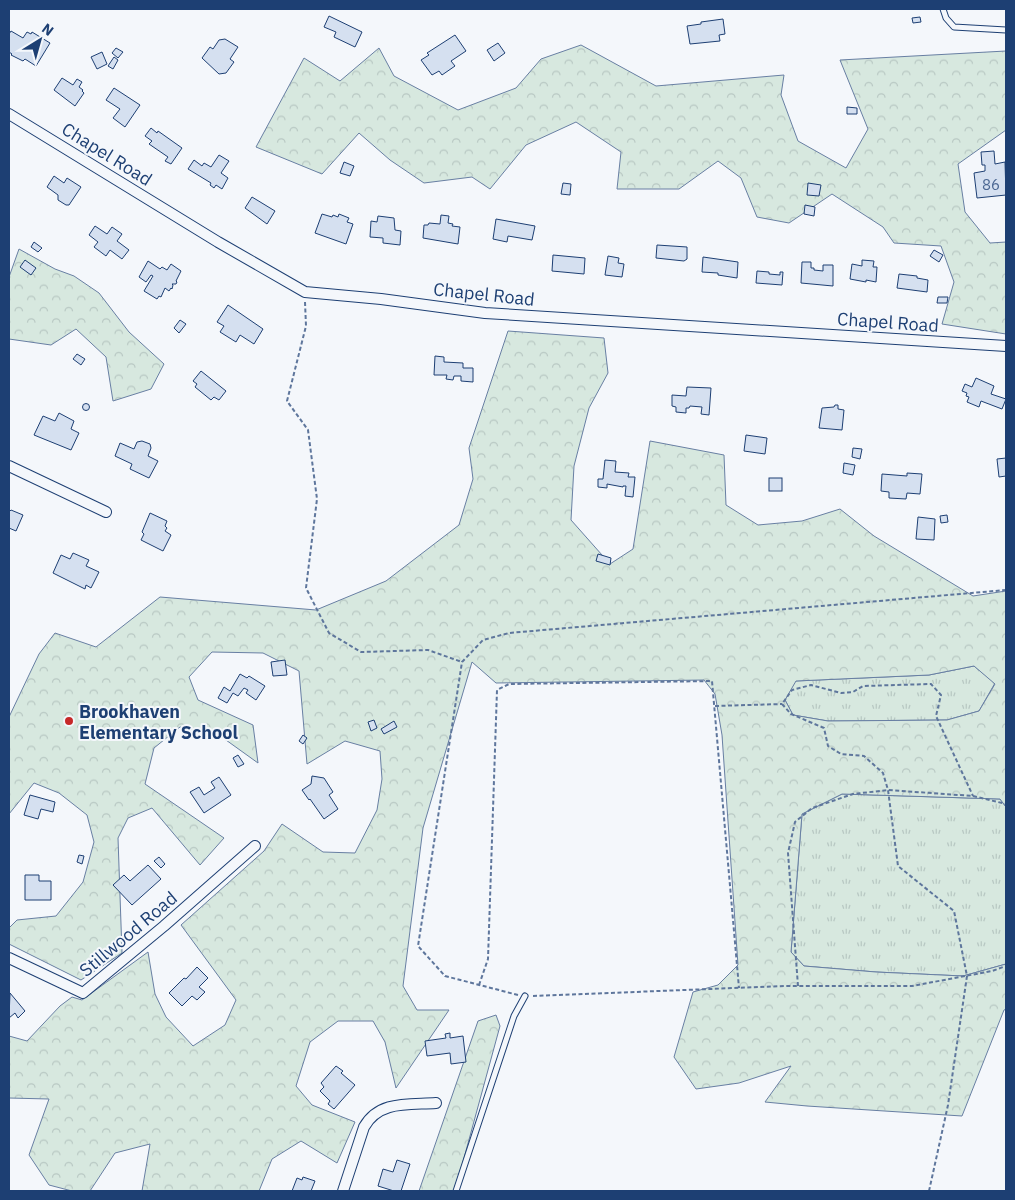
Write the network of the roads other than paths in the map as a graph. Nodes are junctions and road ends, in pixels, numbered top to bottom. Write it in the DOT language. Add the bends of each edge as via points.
graph roads {
  1 [pos="943,9"];
  2 [pos="1006,30"];
  3 [pos="9,114"];
  4 [pos="1006,346"];
  5 [pos="9,466"];
  6 [pos="106,512"];
  7 [pos="255,846"];
  8 [pos="9,958"];
  9 [pos="525,996"];
  10 [pos="436,1103"];
  11 [pos="343,1191"];
  12 [pos="456,1191"];
  1 -- 2 [label="lane" via="954,27"];
  3 -- 4 [label="street, Chapel Road" via="305,292 485,312"];
  5 -- 6 [label="street"];
  7 -- 8 [label="street, Stillwood Road" via="84,993"];
  9 -- 12 [label="lane" via="514,1016"];
  10 -- 11 [label="street" via="388,1107 368,1120"];
}
